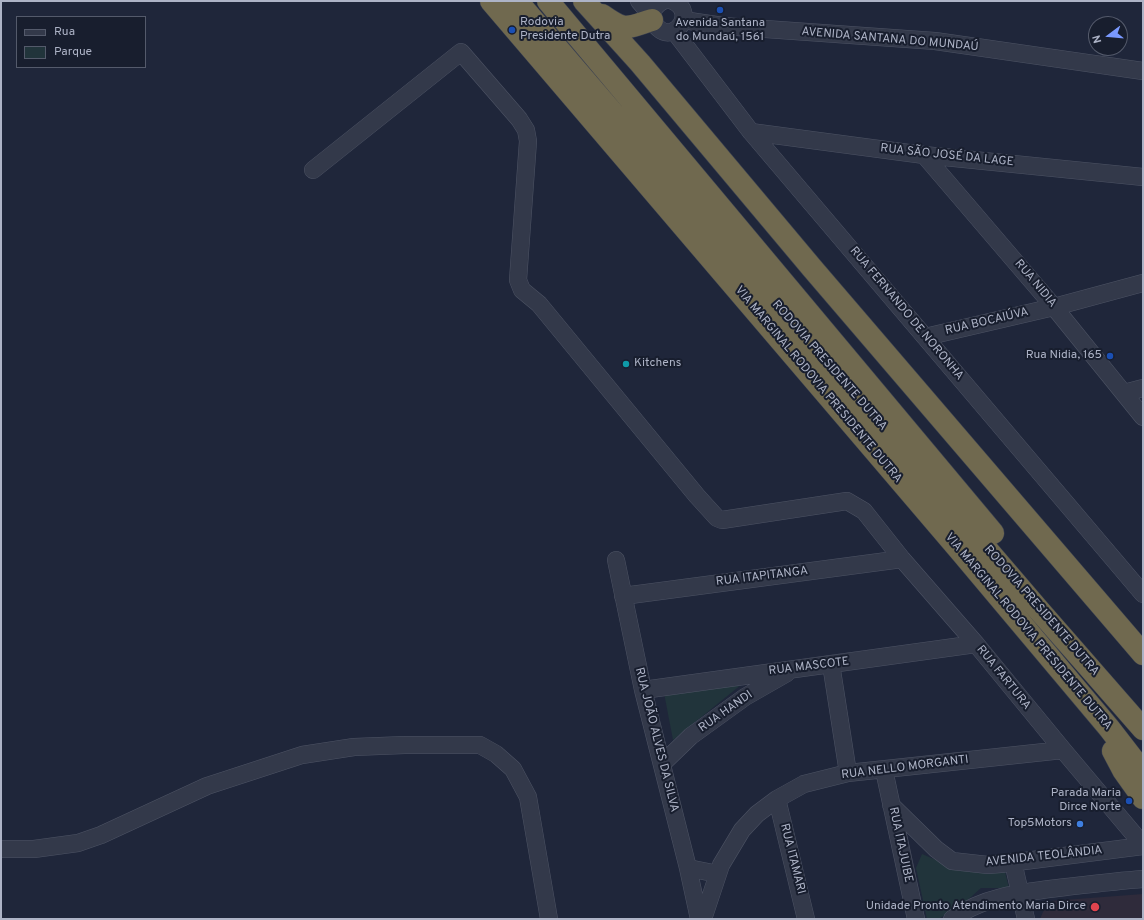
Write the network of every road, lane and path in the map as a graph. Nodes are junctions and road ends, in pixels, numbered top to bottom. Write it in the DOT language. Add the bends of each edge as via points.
graph roads {
  1 [pos="491,1"];
  2 [pos="503,1"];
  3 [pos="517,1"];
  4 [pos="548,1"];
  5 [pos="584,1"];
  6 [pos="639,1"];
  7 [pos="663,1"];
  8 [pos="673,1"];
  9 [pos="652,18"];
  10 [pos="678,26"];
  11 [pos="1143,71"];
  12 [pos="606,105"];
  13 [pos="751,132"];
  14 [pos="924,155"];
  15 [pos="313,170"];
  16 [pos="1140,173"];
  17 [pos="1143,283"];
  18 [pos="1054,306"];
  19 [pos="925,337"];
  20 [pos="1143,388"];
  21 [pos="1124,393"];
  22 [pos="1143,417"];
  23 [pos="987,474"];
  24 [pos="902,559"];
  25 [pos="616,560"];
  26 [pos="1143,594"];
  27 [pos="622,596"];
  28 [pos="1143,640"];
  29 [pos="976,644"];
  30 [pos="1143,654"];
  31 [pos="831,664"];
  32 [pos="796,668"];
  33 [pos="643,690"];
  34 [pos="1086,701"];
  35 [pos="1143,706"];
  36 [pos="1143,729"];
  37 [pos="1063,750"];
  38 [pos="662,764"];
  39 [pos="884,770"];
  40 [pos="1143,772"];
  41 [pos="848,773"];
  42 [pos="1143,798"];
  43 [pos="777,800"];
  44 [pos="891,805"];
  45 [pos="929,841"];
  46 [pos="1143,845"];
  47 [pos="900,846"];
  48 [pos="1,849"];
  49 [pos="1013,862"];
  50 [pos="688,868"];
  51 [pos="718,874"];
  52 [pos="1143,878"];
  53 [pos="1044,890"];
  54 [pos="1020,892"];
  55 [pos="1025,916"];
  56 [pos="549,919"];
  57 [pos="699,919"];
  58 [pos="703,919"];
  59 [pos="806,919"];
  60 [pos="916,919"];
  61 [pos="952,919"];
  1 -- 34 [label="highway, VIA MARGINAL RODOVIA PRESIDENTE DUTRA"];
  2 -- 12 [label="street" via="547,56 575,84"];
  3 -- 12 [label="highway, RODOVIA PRESIDENTE DUTRA"];
  4 -- 35 [label="highway, RODOVIA PRESIDENTE DUTRA" via="1036,585"];
  5 -- 9 [label="highway" via="617,26 624,28"];
  5 -- 23 [label="highway"];
  6 -- 9 [label="street"];
  7 -- 9 [label="street" via="654,8"];
  8 -- 10 [label="street, RUA FERNANDO DE NORONHA" via="681,7 684,16"];
  9 -- 10 [label="street, AVENIDA SANTANA DO MUNDAÚ" via="661,30 669,32"];
  10 -- 11 [label="street, AVENIDA SANTANA DO MUNDAÚ" via="723,26 935,41"];
  10 -- 13 [label="street, RUA FERNANDO DE NORONHA"];
  12 -- 36 [label="highway, RODOVIA PRESIDENTE DUTRA"];
  13 -- 14 [label="street, RUA SÃO JOSÉ DA LAGE"];
  13 -- 19 [label="street, RUA FERNANDO DE NORONHA"];
  14 -- 16 [label="street, RUA SÃO JOSÉ DA LAGE"];
  14 -- 18 [label="street, RUA NIDIA"];
  15 -- 24 [label="street, RUA FARTURA" via="461,52 526,130 528,141 518,280 522,290 539,304 697,496 717,518 722,520 847,501 864,511"];
  17 -- 18 [label="street, RUA BOCAIÚVA"];
  18 -- 19 [label="street, RUA BOCAIÚVA"];
  18 -- 21 [label="street, RUA NIDIA"];
  19 -- 26 [label="street, RUA FERNANDO DE NORONHA"];
  20 -- 21 [label="street"];
  21 -- 22 [label="street, RUA NIDIA"];
  23 -- 28 [label="highway" via="1092,572 1127,615"];
  23 -- 30 [label="highway"];
  24 -- 27 [label="street, RUA ITAPITANGA"];
  24 -- 29 [label="street, RUA FARTURA"];
  25 -- 27 [label="street, RUA JOÃO ALVES DA SILVA"];
  27 -- 33 [label="street, RUA JOÃO ALVES DA SILVA"];
  29 -- 31 [label="street, RUA MASCOTE"];
  29 -- 37 [label="street, RUA FARTURA"];
  31 -- 32 [label="street, RUA MASCOTE"];
  31 -- 41 [label="street"];
  32 -- 33 [label="street, RUA MASCOTE"];
  32 -- 38 [label="street, RUA HANDI" via="744,697 691,736"];
  33 -- 38 [label="street, RUA JOÃO ALVES DA SILVA"];
  34 -- 40 [label="highway, VIA MARGINAL RODOVIA PRESIDENTE DUTRA"];
  34 -- 42 [label="highway" via="1123,770"];
  37 -- 39 [label="street, RUA NELLO MORGANTI"];
  37 -- 46 [label="street, RUA FARTURA"];
  38 -- 50 [label="street, RUA JOÃO ALVES DA SILVA"];
  39 -- 41 [label="street, RUA NELLO MORGANTI"];
  39 -- 44 [label="street, RUA ITAJUIBE"];
  41 -- 43 [label="street, RUA NELLO MORGANTI" via="804,784"];
  43 -- 51 [label="street, RUA NELLO MORGANTI" via="757,814 742,830"];
  43 -- 59 [label="street, RUA ITAMARI"];
  44 -- 45 [label="street, AVENIDA TEOLÂNDIA"];
  44 -- 47 [label="street, RUA ITAJUIBE"];
  45 -- 47 [label="street"];
  45 -- 49 [label="street, AVENIDA TEOLÂNDIA" via="936,850 952,861 988,865"];
  46 -- 49 [label="street, AVENIDA TEOLÂNDIA"];
  47 -- 60 [label="street, RUA ITAJUIBE"];
  48 -- 56 [label="street" via="34,849 78,843 207,786 302,755 354,747 480,745 496,754 513,770 528,797"];
  49 -- 54 [label="street"];
  50 -- 51 [label="street"];
  50 -- 57 [label="street, RUA JOÃO ALVES DA SILVA"];
  51 -- 58 [label="street, RUA NELLO MORGANTI"];
  52 -- 53 [label="street"];
  53 -- 54 [label="street"];
  53 -- 55 [label="street"];
  54 -- 55 [label="street"];
  54 -- 61 [label="street" via="989,900"];
}
